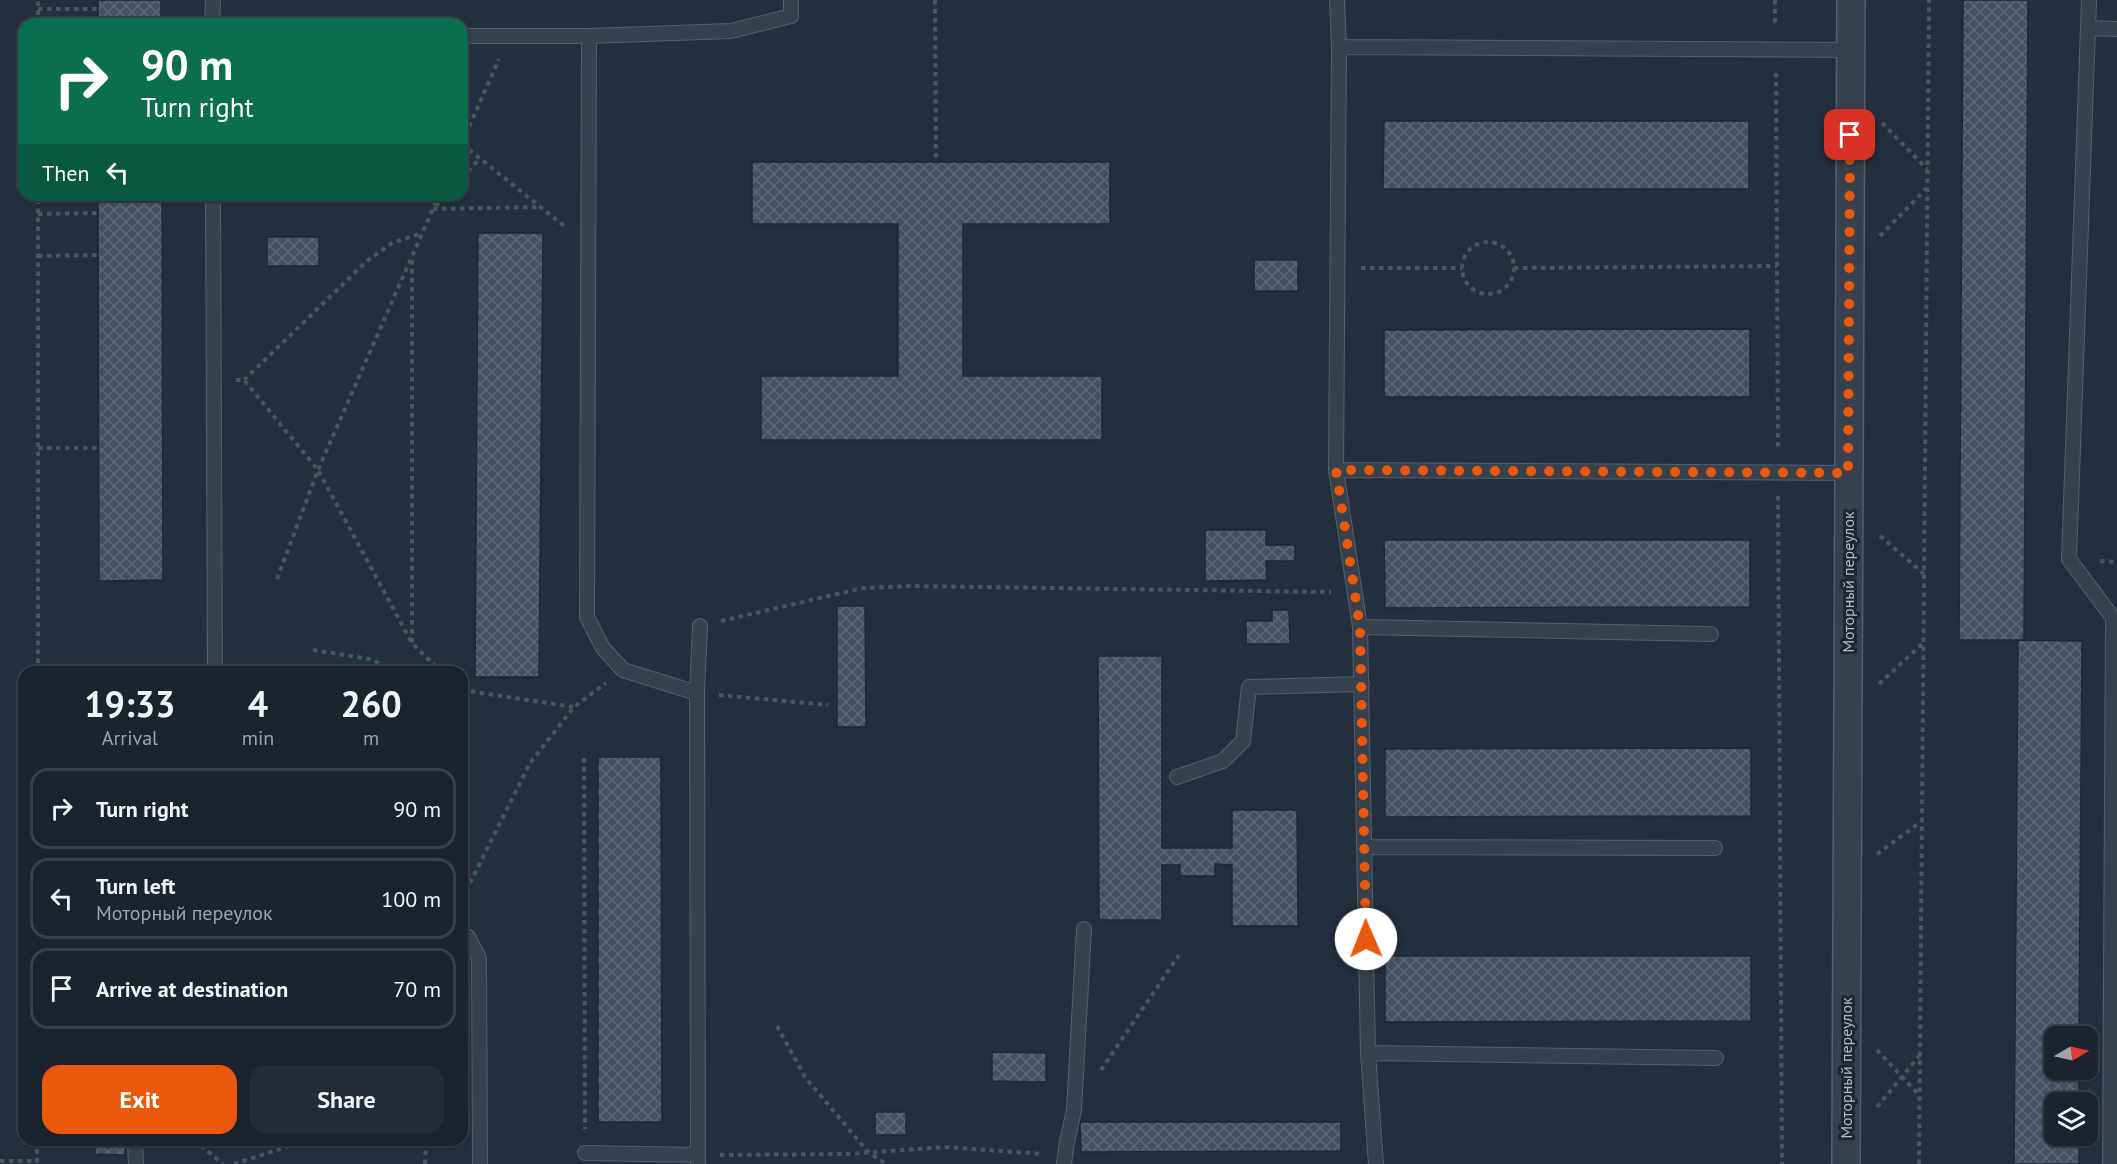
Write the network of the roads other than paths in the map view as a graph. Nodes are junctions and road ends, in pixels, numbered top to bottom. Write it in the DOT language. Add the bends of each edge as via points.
graph roads {
  1 [pos="213,0"];
  2 [pos="791,0"];
  3 [pos="1337,0"];
  4 [pos="1851,0"];
  5 [pos="2089,0"];
  6 [pos="212,18"];
  7 [pos="2089,28"];
  8 [pos="2117,29"];
  9 [pos="468,36"];
  10 [pos="589,36"];
  11 [pos="1340,46"];
  12 [pos="1851,50"];
  13 [pos="213,201"];
  14 [pos="1336,470"];
  15 [pos="1848,473"];
  16 [pos="700,626"];
  17 [pos="1360,627"];
  18 [pos="1711,634"];
  19 [pos="215,666"];
  20 [pos="1362,684"];
  21 [pos="697,693"];
  22 [pos="1177,777"];
  23 [pos="2114,829"];
  24 [pos="1364,847"];
  25 [pos="1715,848"];
  26 [pos="1084,928"];
  27 [pos="468,937"];
  28 [pos="1368,1053"];
  29 [pos="1716,1058"];
  30 [pos="2114,1091"];
  31 [pos="135,1146"];
  32 [pos="585,1153"];
  33 [pos="1846,1154"];
  34 [pos="698,1160"];
  35 [pos="1065,1160"];
  36 [pos="136,1164"];
  37 [pos="480,1164"];
  38 [pos="1376,1164"];
  39 [pos="2110,1164"];
  1 -- 6 [label="lane"];
  2 -- 10 [label="lane" via="791,16 731,31"];
  3 -- 11 [label="lane"];
  4 -- 12 [label="street, Моторный переулок"];
  5 -- 7 [label="lane"];
  7 -- 8 [label="lane"];
  7 -- 23 [label="lane" via="2069,559 2112,618"];
  9 -- 10 [label="lane"];
  10 -- 21 [label="lane" via="587,617 603,648 623,670"];
  11 -- 12 [label="lane"];
  11 -- 14 [label="lane"];
  12 -- 15 [label="street, Моторный переулок"];
  13 -- 19 [label="lane"];
  14 -- 15 [label="lane"];
  14 -- 17 [label="lane"];
  15 -- 33 [label="street, Моторный переулок"];
  16 -- 21 [label="lane"];
  17 -- 18 [label="lane"];
  17 -- 20 [label="lane"];
  20 -- 22 [label="lane" via="1249,687 1244,741 1223,761"];
  20 -- 24 [label="lane"];
  21 -- 34 [label="lane"];
  23 -- 30 [label="lane"];
  24 -- 25 [label="lane"];
  24 -- 28 [label="lane"];
  26 -- 35 [label="lane" via="1074,1110"];
  27 -- 37 [label="lane" via="479,958"];
  28 -- 29 [label="lane"];
  28 -- 38 [label="lane"];
  30 -- 39 [label="lane"];
  31 -- 36 [label="lane"];
  32 -- 34 [label="lane"];
}
